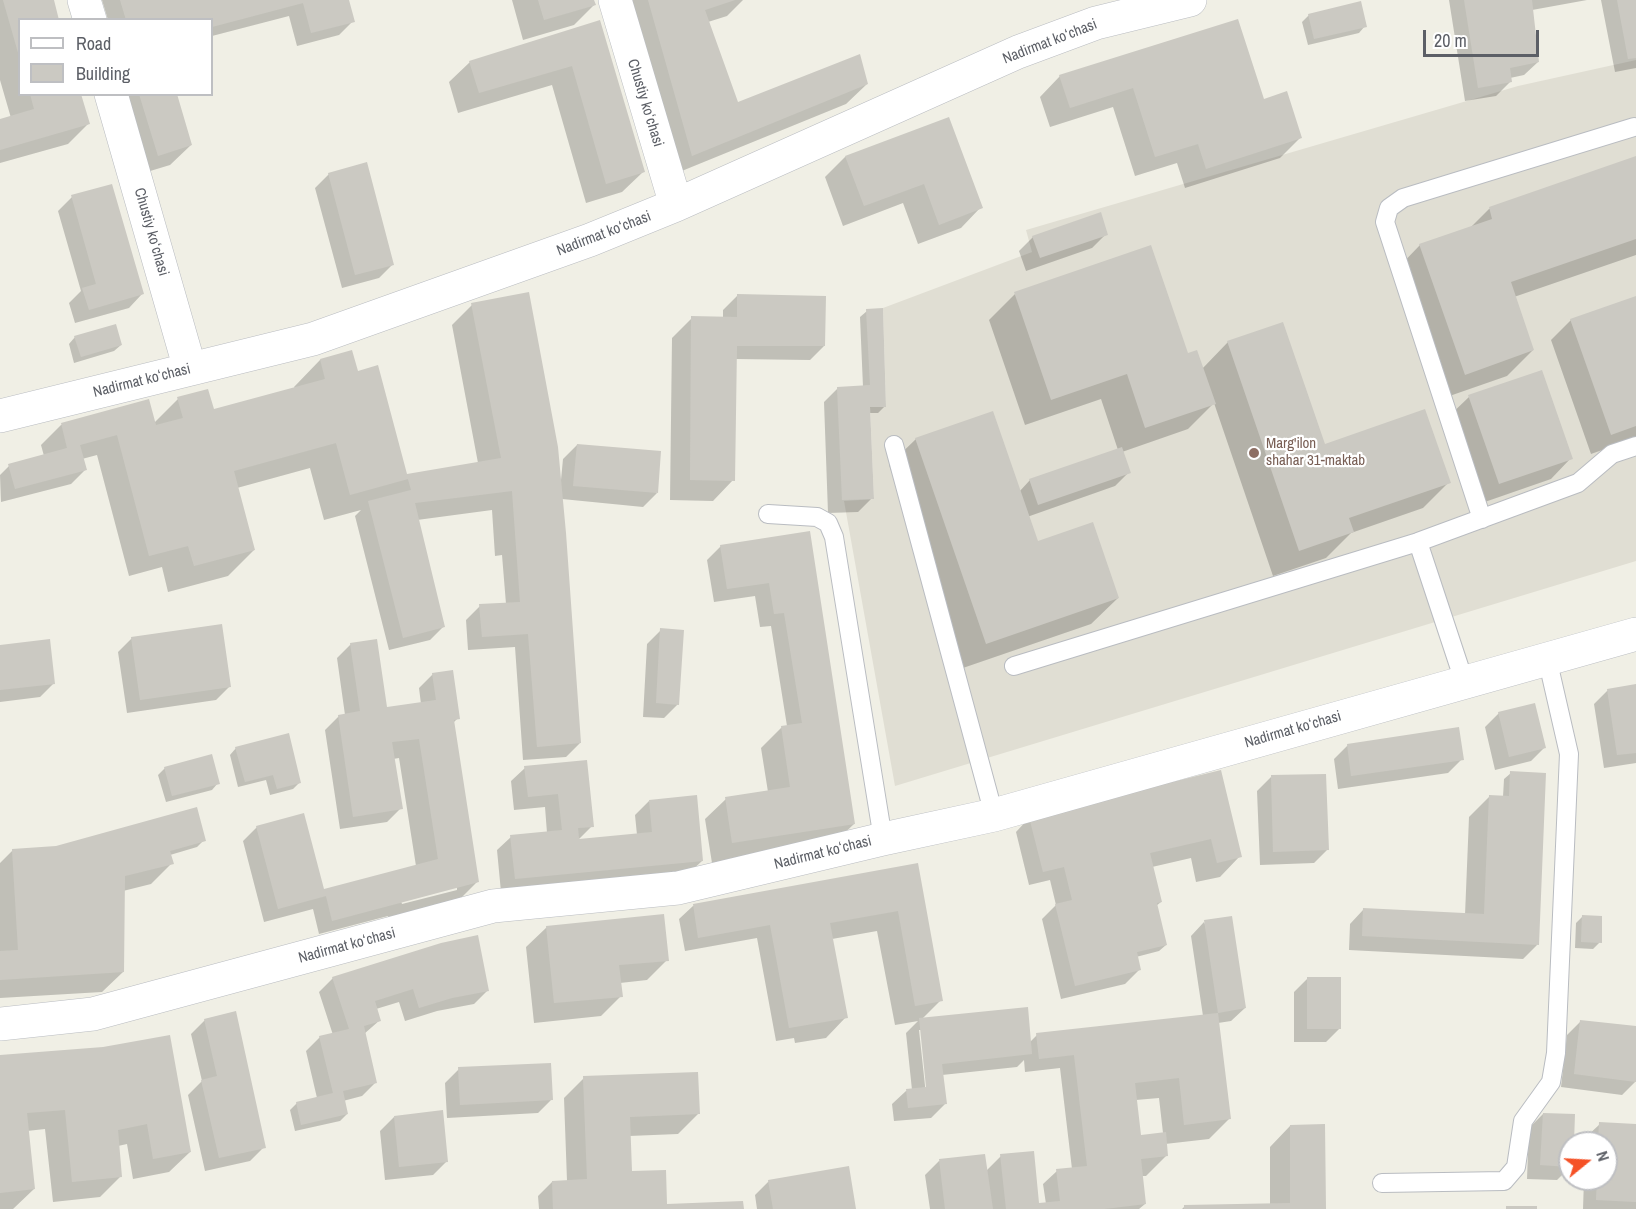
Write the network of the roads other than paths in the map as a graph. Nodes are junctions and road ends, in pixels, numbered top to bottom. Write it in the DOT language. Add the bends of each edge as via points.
graph roads {
  1 [pos="84,0"];
  2 [pos="615,0"];
  3 [pos="1190,0"];
  4 [pos="1093,12"];
  5 [pos="89,18"];
  6 [pos="112,96"];
  7 [pos="1634,127"];
  8 [pos="676,205"];
  9 [pos="190,369"];
  10 [pos="0,416"];
  11 [pos="894,445"];
  12 [pos="1636,446"];
  13 [pos="768,514"];
  14 [pos="1482,519"];
  15 [pos="1418,542"];
  16 [pos="1636,634"];
  17 [pos="1547,658"];
  18 [pos="1014,666"];
  19 [pos="1464,681"];
  20 [pos="994,815"];
  21 [pos="883,838"];
  22 [pos="0,1024"];
  23 [pos="1382,1183"];
  1 -- 5 [label="street"];
  2 -- 8 [label="street, Chustiy koʻchasi"];
  3 -- 4 [label="street, Nadirmat koʻchasi"];
  4 -- 8 [label="street, Nadirmat koʻchasi" via="1018,52"];
  6 -- 9 [label="street, Chustiy koʻchasi"];
  7 -- 14 [label="lane" via="1403,198 1389,208 1385,222"];
  8 -- 9 [label="street, Nadirmat koʻchasi" via="590,240 313,339"];
  9 -- 10 [label="street, Nadirmat koʻchasi"];
  11 -- 20 [label="lane"];
  12 -- 14 [label="lane" via="1612,454 1578,483"];
  13 -- 21 [label="lane" via="816,517 828,523 834,537"];
  14 -- 15 [label="lane"];
  15 -- 18 [label="lane"];
  15 -- 19 [label="lane"];
  16 -- 17 [label="street, Nadirmat koʻchasi"];
  17 -- 19 [label="street, Nadirmat koʻchasi"];
  17 -- 23 [label="lane" via="1569,754 1556,1053 1551,1082 1523,1121 1516,1167 1504,1181"];
  19 -- 20 [label="street, Nadirmat koʻchasi"];
  20 -- 21 [label="street, Nadirmat koʻchasi"];
  21 -- 22 [label="street, Nadirmat koʻchasi" via="678,888 493,906 93,1014"];
}
